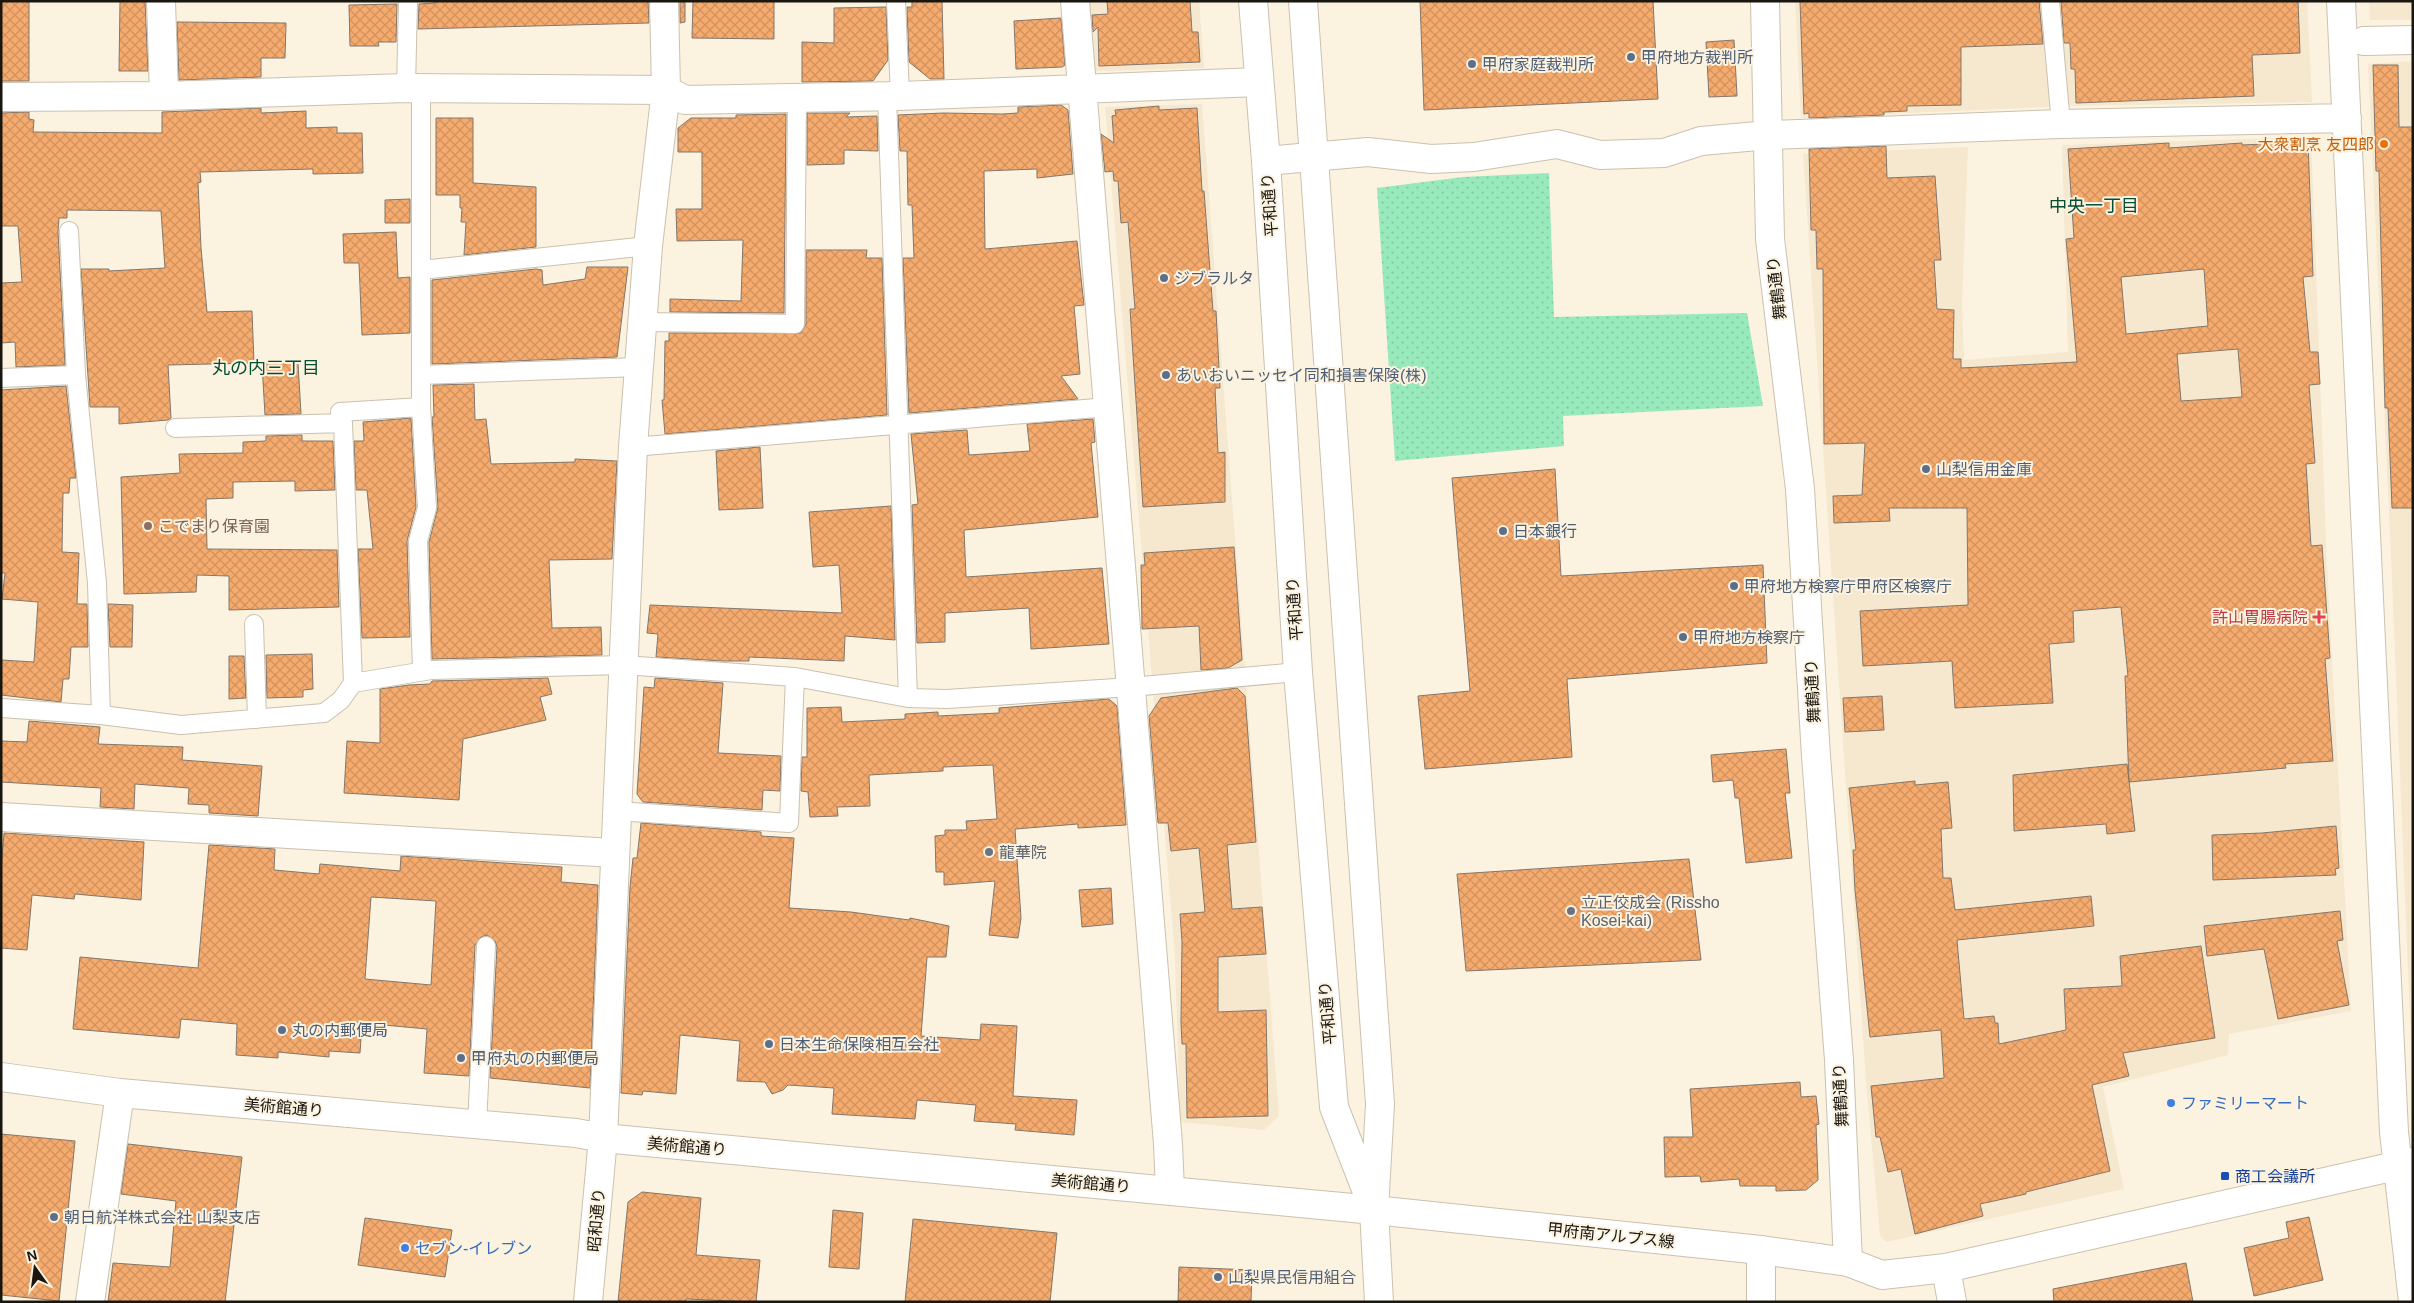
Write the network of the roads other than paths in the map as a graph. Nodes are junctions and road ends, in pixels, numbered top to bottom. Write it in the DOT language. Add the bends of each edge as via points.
graph roads {
  1 [pos="161,1"];
  2 [pos="408,1"];
  3 [pos="664,1"];
  4 [pos="896,1"];
  5 [pos="1075,1"];
  6 [pos="1253,1"];
  7 [pos="1303,1"];
  8 [pos="1765,1"];
  9 [pos="2050,1"];
  10 [pos="2341,1"];
  11 [pos="2413,40"];
  12 [pos="2364,41"];
  13 [pos="1259,82"];
  14 [pos="413,89"];
  15 [pos="666,90"];
  16 [pos="1081,90"];
  17 [pos="1,96"];
  18 [pos="164,96"];
  19 [pos="894,96"];
  20 [pos="797,97"];
  21 [pos="2347,118"];
  22 [pos="2061,124"];
  23 [pos="1769,135"];
  24 [pos="1314,157"];
  25 [pos="1266,161"];
  26 [pos="70,231"];
  27 [pos="648,246"];
  28 [pos="421,270"];
  29 [pos="642,322"];
  30 [pos="639,367"];
  31 [pos="76,374"];
  32 [pos="421,376"];
  33 [pos="1,378"];
  34 [pos="421,407"];
  35 [pos="1108,407"];
  36 [pos="343,423"];
  37 [pos="899,424"];
  38 [pos="175,428"];
  39 [pos="633,447"];
  40 [pos="254,624"];
  41 [pos="623,665"];
  42 [pos="422,671"];
  43 [pos="1298,672"];
  44 [pos="795,677"];
  45 [pos="353,683"];
  46 [pos="1131,687"];
  47 [pos="908,698"];
  48 [pos="1,708"];
  49 [pos="101,715"];
  50 [pos="257,719"];
  51 [pos="617,811"];
  52 [pos="1,817"];
  53 [pos="614,853"];
  54 [pos="486,946"];
  55 [pos="1,1077"];
  56 [pos="120,1093"];
  57 [pos="477,1124"];
  58 [pos="603,1138"];
  59 [pos="2404,1164"];
  60 [pos="1170,1190"];
  61 [pos="1374,1210"];
  62 [pos="1761,1250"];
  63 [pos="1848,1262"];
  64 [pos="1946,1268"];
  65 [pos="90,1302"];
  66 [pos="588,1302"];
  67 [pos="1379,1302"];
  68 [pos="1761,1302"];
  69 [pos="1952,1302"];
  70 [pos="2413,1302"];
  1 -- 18 [label="main road"];
  2 -- 14 [label="lane"];
  3 -- 15 [label="main road, 昭和通り"];
  4 -- 19 [label="lane"];
  5 -- 16 [label="main road"];
  6 -- 13 [label="main road, 平和通り"];
  7 -- 24 [label="main road, 平和通り"];
  8 -- 23 [label="main road, 舞鶴通り"];
  9 -- 22 [label="lane"];
  10 -- 21 [label="main road"];
  11 -- 12 [label="main road"];
  13 -- 16 [label="main road"];
  13 -- 25 [label="main road, 平和通り"];
  14 -- 15 [label="main road"];
  14 -- 18 [label="main road"];
  14 -- 28 [label="lane"];
  15 -- 20 [label="main road" via="685,100"];
  15 -- 27 [label="main road, 昭和通り"];
  16 -- 19 [label="main road"];
  16 -- 35 [label="main road"];
  17 -- 18 [label="main road"];
  19 -- 20 [label="main road"];
  19 -- 37 [label="lane"];
  20 -- 29 [label="lane" via="795,324"];
  21 -- 22 [label="main road"];
  21 -- 59 [label="main road" via="2366,562"];
  22 -- 23 [label="main road"];
  23 -- 24 [label="main road" via="1701,141 1664,153 1600,154 1557,144 1474,158 1431,159 1368,152"];
  23 -- 63 [label="main road, 舞鶴通り" via="1770,238 1800,489 1839,1060"];
  24 -- 25 [label="main road"];
  24 -- 61 [label="main road, 平和通り" via="1380,1104"];
  25 -- 43 [label="main road, 平和通り"];
  26 -- 31 [label="lane"];
  27 -- 28 [label="lane"];
  27 -- 29 [label="main road, 昭和通り"];
  28 -- 32 [label="lane"];
  29 -- 30 [label="main road, 昭和通り"];
  30 -- 32 [label="lane"];
  30 -- 39 [label="main road, 昭和通り"];
  31 -- 33 [label="lane"];
  31 -- 49 [label="lane" via="97,583"];
  32 -- 34 [label="lane"];
  34 -- 36 [label="lane" via="340,412"];
  34 -- 42 [label="lane" via="427,508 418,541"];
  35 -- 37 [label="lane"];
  35 -- 46 [label="main road"];
  36 -- 38 [label="lane"];
  36 -- 45 [label="lane"];
  37 -- 39 [label="lane"];
  37 -- 47 [label="lane"];
  39 -- 41 [label="main road, 昭和通り"];
  40 -- 50 [label="lane"];
  41 -- 42 [label="lane"];
  41 -- 44 [label="lane"];
  41 -- 51 [label="main road, 昭和通り"];
  42 -- 45 [label="lane"];
  43 -- 46 [label="lane"];
  43 -- 61 [label="main road, 平和通り" via="1334,1108"];
  44 -- 47 [label="lane"];
  44 -- 51 [label="lane" via="789,823"];
  45 -- 50 [label="lane" via="341,700 324,714"];
  46 -- 47 [label="lane" via="947,699"];
  46 -- 60 [label="main road"];
  48 -- 49 [label="lane"];
  49 -- 50 [label="lane" via="181,725"];
  51 -- 53 [label="main road, 昭和通り"];
  52 -- 53 [label="main road"];
  53 -- 58 [label="main road, 昭和通り"];
  54 -- 57 [label="lane"];
  55 -- 56 [label="main road, 美術館通り"];
  56 -- 57 [label="main road, 美術館通り"];
  56 -- 65 [label="main road"];
  57 -- 58 [label="main road, 美術館通り"];
  58 -- 60 [label="main road, 美術館通り"];
  58 -- 66 [label="main road, 昭和通り"];
  59 -- 64 [label="main road, 甲府南アルプス線"];
  59 -- 70 [label="main road"];
  60 -- 61 [label="main road, 美術館通り"];
  61 -- 62 [label="main road, 甲府南アルプス線"];
  61 -- 67 [label="main road, 平和通り"];
  62 -- 63 [label="main road, 甲府南アルプス線"];
  62 -- 68 [label="main road"];
  63 -- 64 [label="main road, 甲府南アルプス線" via="1882,1275"];
  64 -- 69 [label="main road"];
}
